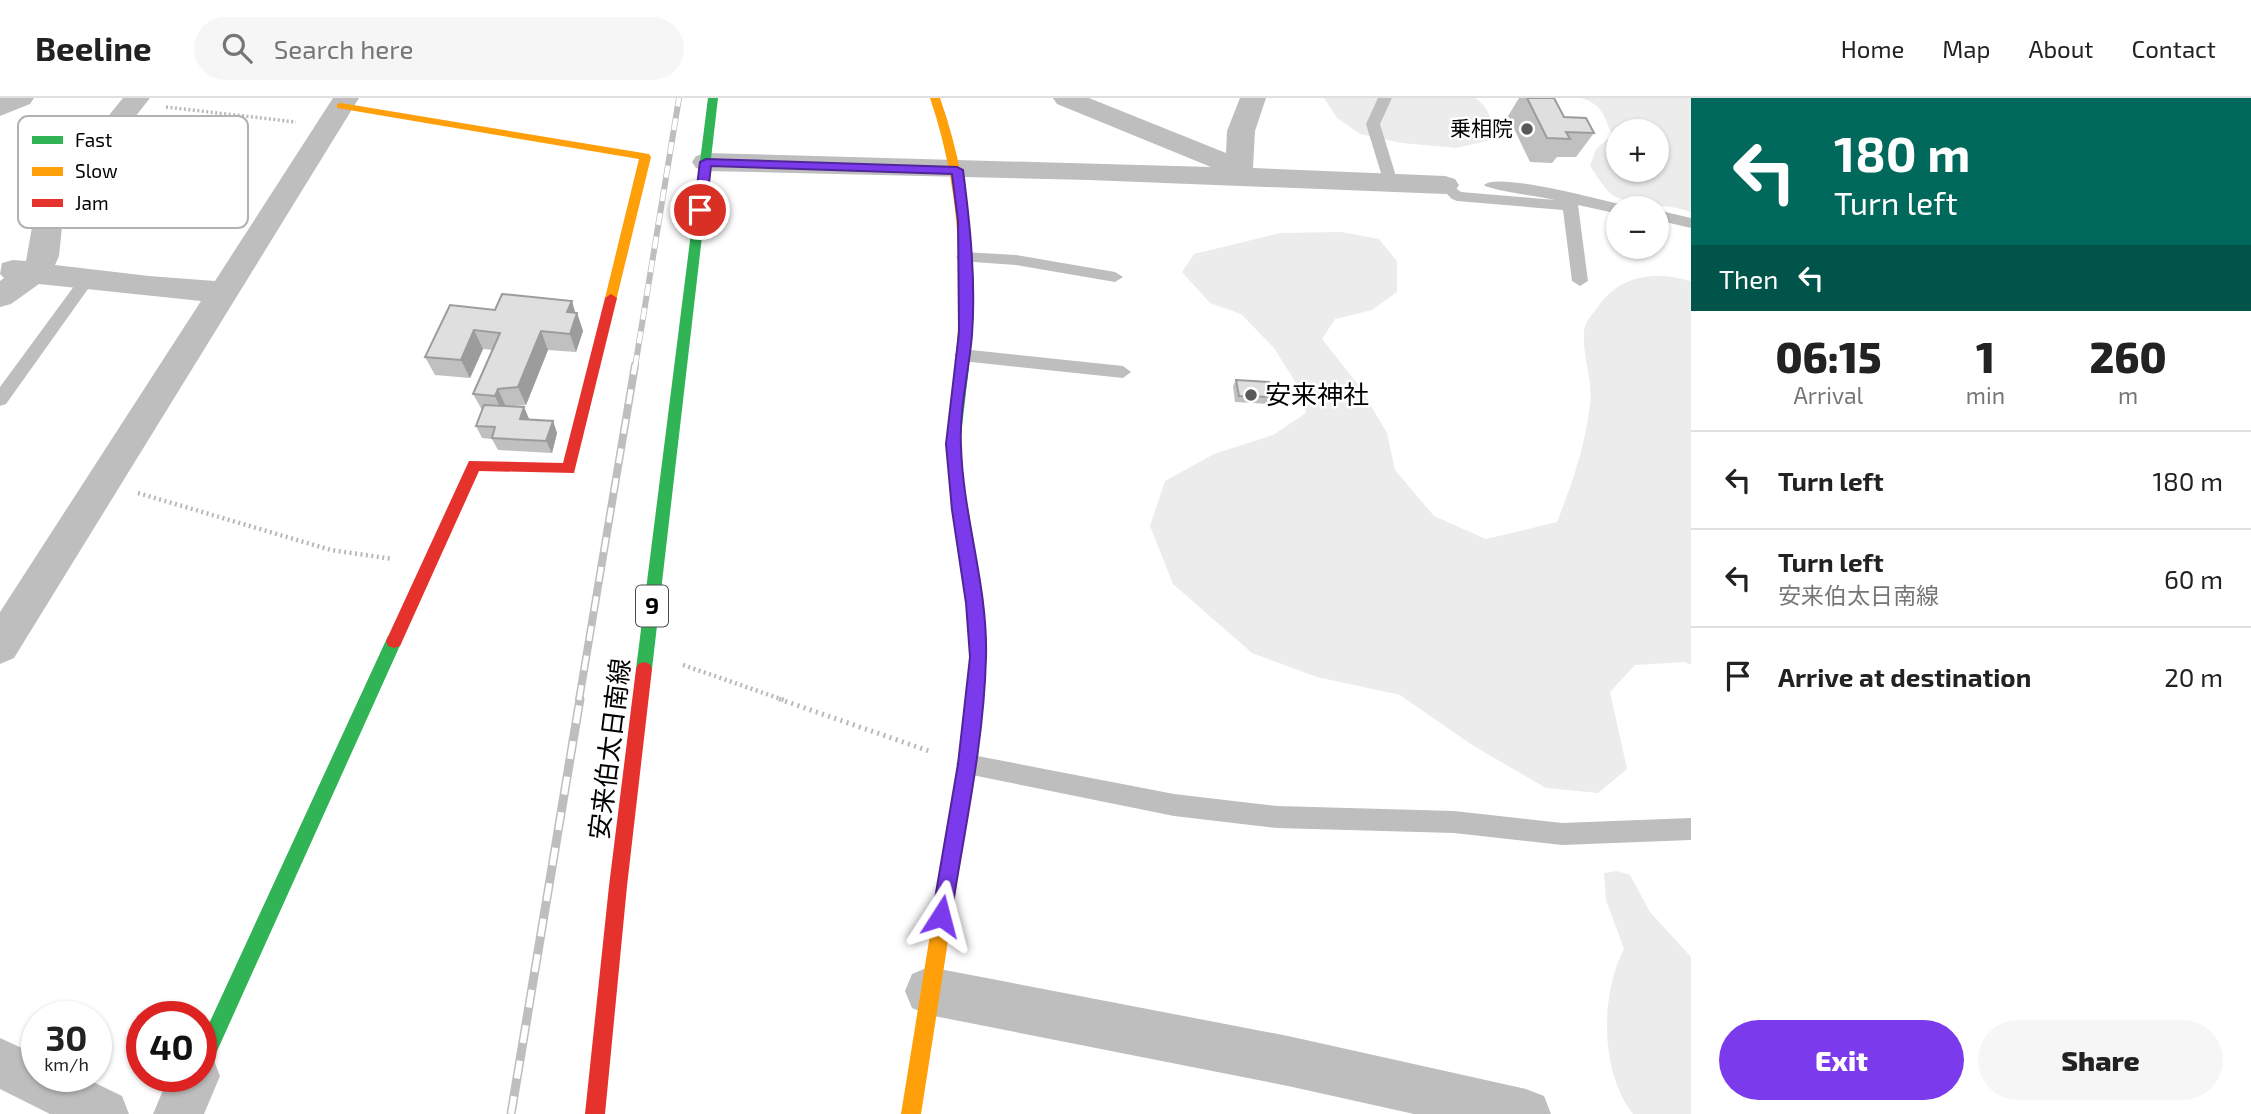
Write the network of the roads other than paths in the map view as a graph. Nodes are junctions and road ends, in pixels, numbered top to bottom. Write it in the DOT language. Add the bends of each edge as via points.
graph roads {
  1 [pos="20,98"];
  2 [pos="713,98"];
  3 [pos="935,98"];
  4 [pos="1066,98"];
  5 [pos="1253,98"];
  6 [pos="1385,98"];
  7 [pos="135,100"];
  8 [pos="0,108"];
  9 [pos="339,110"];
  10 [pos="122,116"];
  11 [pos="706,162"];
  12 [pos="957,170"];
  13 [pos="1243,172"];
  14 [pos="1391,183"];
  15 [pos="1445,185"];
  16 [pos="1492,185"];
  17 [pos="1571,203"];
  18 [pos="1606,207"];
  19 [pos="1669,218"];
  20 [pos="1691,223"];
  21 [pos="47,228"];
  22 [pos="964,257"];
  23 [pos="0,269"];
  24 [pos="36,271"];
  25 [pos="1115,277"];
  26 [pos="88,278"];
  27 [pos="1580,281"];
  28 [pos="223,292"];
  29 [pos="0,296"];
  30 [pos="962,355"];
  31 [pos="1123,372"];
  32 [pos="0,400"];
  33 [pos="0,646"];
  34 [pos="967,764"];
  35 [pos="1691,829"];
  36 [pos="929,991"];
  37 [pos="217,1028"];
  38 [pos="0,1063"];
  39 [pos="188,1092"];
  40 [pos="104,1114"];
  41 [pos="178,1114"];
  42 [pos="595,1114"];
  43 [pos="911,1114"];
  44 [pos="1526,1114"];
  1 -- 8 [label="street"];
  2 -- 11 [label="street, 安来伯太日南線 / 9"];
  3 -- 12 [label="street"];
  4 -- 13 [label="street"];
  5 -- 13 [label="street" via="1241,131"];
  6 -- 14 [label="lane" via="1373,124"];
  7 -- 10 [label="street"];
  9 -- 28 [label="street"];
  9 -- 37 [label="street" via="645,157 569,469 474,465"];
  11 -- 12 [label="street"];
  11 -- 42 [label="street, 安来伯太日南線 / 9" via="618,886"];
  12 -- 13 [label="street"];
  12 -- 22 [label="street"];
  13 -- 14 [label="street"];
  14 -- 15 [label="street"];
  15 -- 17 [label="lane" via="1457,197"];
  16 -- 17 [label="lane"];
  17 -- 18 [label="lane"];
  17 -- 27 [label="lane"];
  19 -- 20 [label="lane"];
  21 -- 24 [label="street" via="44,256"];
  22 -- 25 [label="lane" via="1016,260"];
  22 -- 30 [label="street" via="966,332"];
  23 -- 24 [label="street"];
  24 -- 26 [label="street"];
  24 -- 29 [label="street"];
  26 -- 28 [label="street" via="149,288"];
  26 -- 32 [label="lane"];
  28 -- 33 [label="street"];
  30 -- 31 [label="lane"];
  30 -- 34 [label="street" via="953,444 978,657"];
  34 -- 35 [label="lane" via="1174,805 1277,817 1454,822 1562,834"];
  34 -- 36 [label="street"];
  36 -- 43 [label="street"];
  36 -- 44 [label="street" via="1289,1060"];
  38 -- 40 [label="street"];
  39 -- 41 [label="street"];
}
